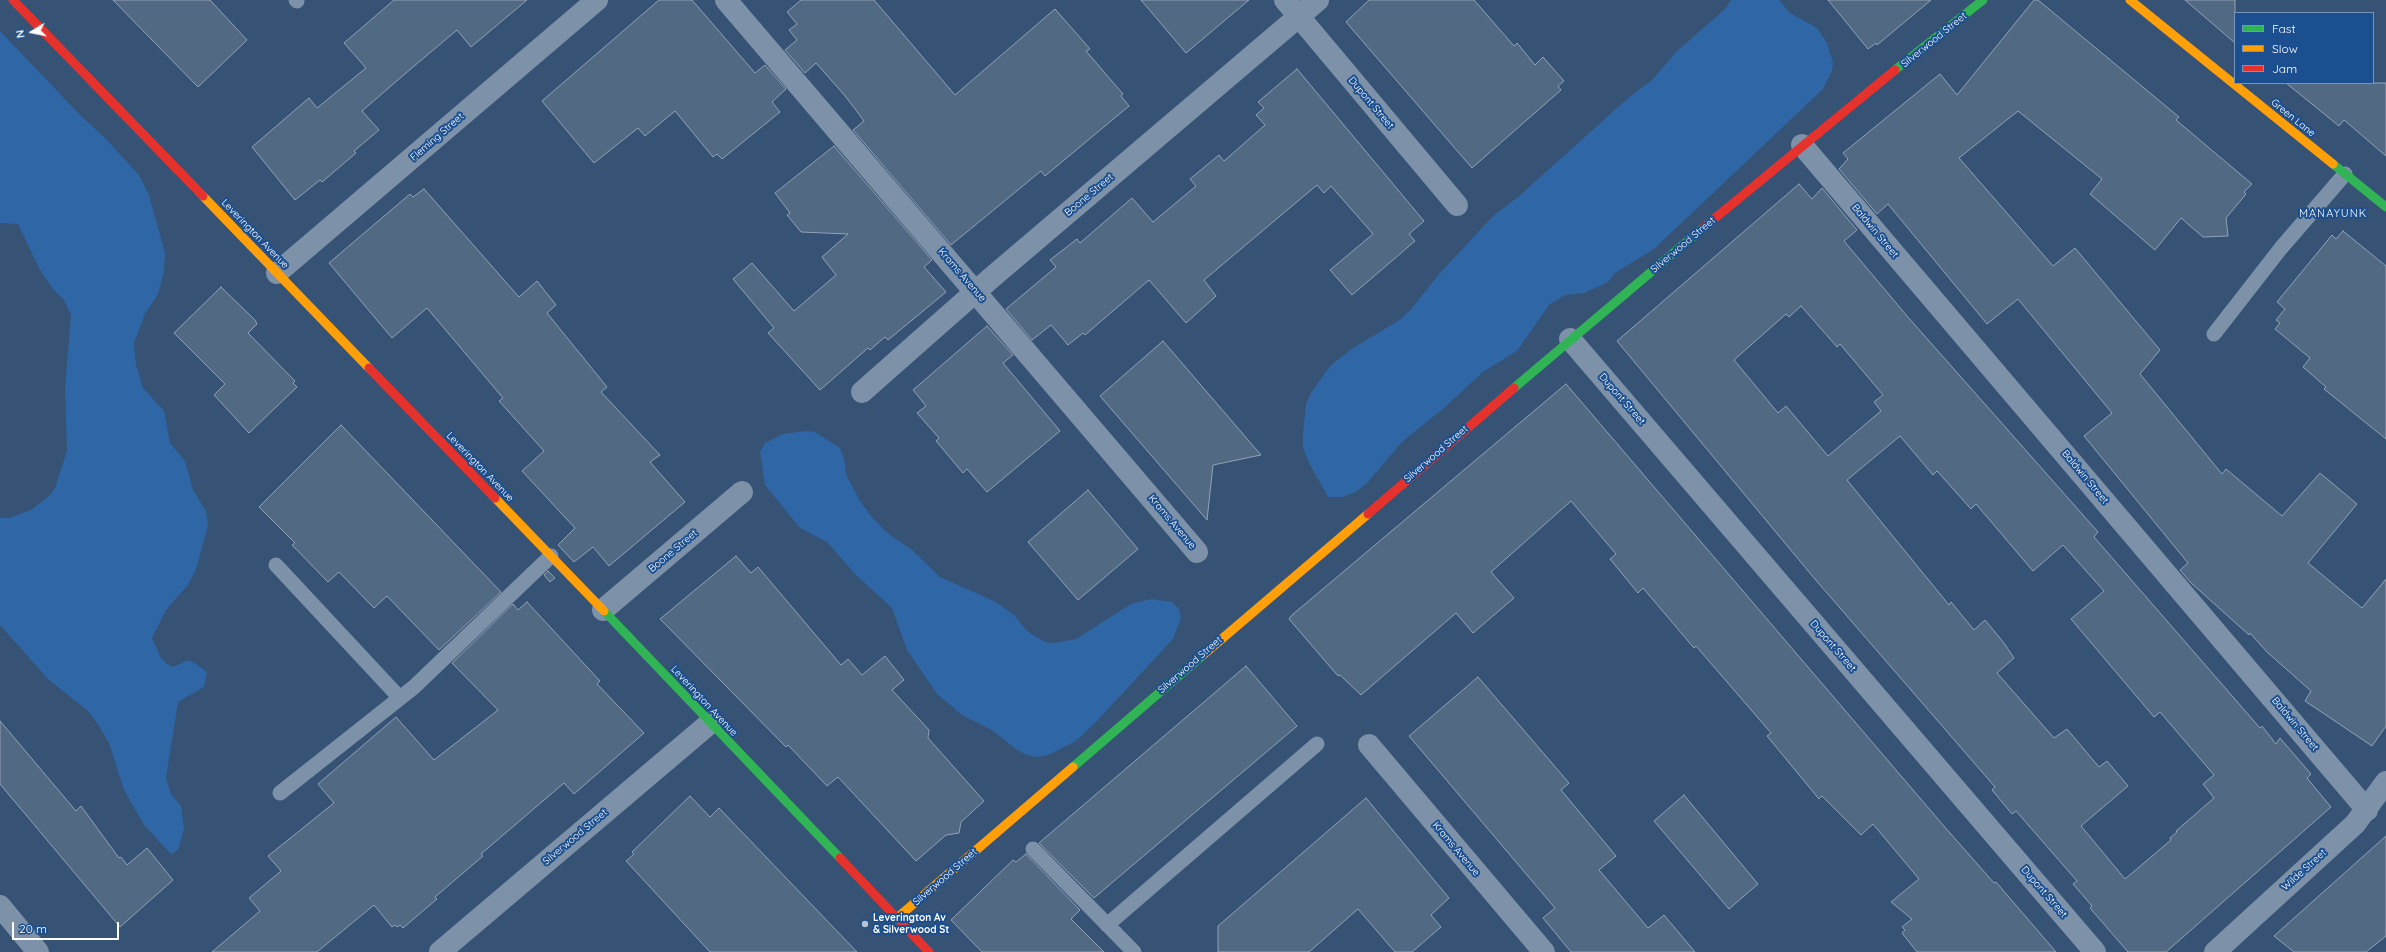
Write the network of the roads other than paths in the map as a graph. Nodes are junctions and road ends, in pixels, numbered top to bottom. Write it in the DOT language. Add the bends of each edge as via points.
graph roads {
  1 [pos="13,0"];
  2 [pos="596,0"];
  3 [pos="726,0"];
  4 [pos="1285,0"];
  5 [pos="1318,0"];
  6 [pos="1983,0"];
  7 [pos="2130,0"];
  8 [pos="1298,16"];
  9 [pos="1802,145"];
  10 [pos="2345,174"];
  11 [pos="1457,205"];
  12 [pos="2386,207"];
  13 [pos="277,273"];
  14 [pos="976,291"];
  15 [pos="2214,334"];
  16 [pos="1570,339"];
  17 [pos="862,392"];
  18 [pos="742,492"];
  19 [pos="1197,552"];
  20 [pos="551,556"];
  21 [pos="276,565"];
  22 [pos="603,610"];
  23 [pos="399,697"];
  24 [pos="710,723"];
  25 [pos="1317,744"];
  26 [pos="1369,745"];
  27 [pos="2386,782"];
  28 [pos="280,793"];
  29 [pos="2367,810"];
  30 [pos="1033,849"];
  31 [pos="0,906"];
  32 [pos="897,918"];
  33 [pos="1107,925"];
  34 [pos="38,952"];
  35 [pos="440,952"];
  36 [pos="929,952"];
  37 [pos="1134,952"];
  38 [pos="1544,952"];
  39 [pos="2095,952"];
  40 [pos="2215,952"];
  1 -- 13 [label="street, Leverington Avenue"];
  2 -- 13 [label="street, Fleming Street"];
  3 -- 14 [label="street, Krams Avenue"];
  4 -- 8 [label="street, Dupont Street"];
  5 -- 8 [label="street, Boone Street"];
  6 -- 9 [label="street, Silverwood Street"];
  7 -- 10 [label="street, Green Lane"];
  8 -- 11 [label="street, Dupont Street"];
  8 -- 14 [label="street, Boone Street"];
  9 -- 16 [label="street, Silverwood Street"];
  9 -- 29 [label="street, Baldwin Street"];
  10 -- 12 [label="street, Green Lane"];
  10 -- 15 [label="lane" via="2281,248"];
  13 -- 20 [label="street, Leverington Avenue"];
  14 -- 17 [label="street, Boone Street"];
  14 -- 19 [label="street, Krams Avenue"];
  16 -- 32 [label="street, Silverwood Street"];
  16 -- 39 [label="street, Dupont Street"];
  18 -- 22 [label="street, Boone Street"];
  20 -- 22 [label="street, Leverington Avenue"];
  20 -- 23 [label="lane" via="414,687"];
  21 -- 23 [label="lane"];
  22 -- 24 [label="street, Leverington Avenue"];
  23 -- 28 [label="lane"];
  24 -- 32 [label="street, Leverington Avenue"];
  24 -- 35 [label="street, Silverwood Street"];
  25 -- 33 [label="lane"];
  26 -- 38 [label="street, Krams Avenue"];
  27 -- 29 [label="street, Wilde Street"];
  29 -- 40 [label="street, Wilde Street" via="2355,824"];
  30 -- 33 [label="lane"];
  31 -- 34 [label="street"];
  32 -- 36 [label="street, Leverington Avenue"];
  33 -- 37 [label="lane"];
}
